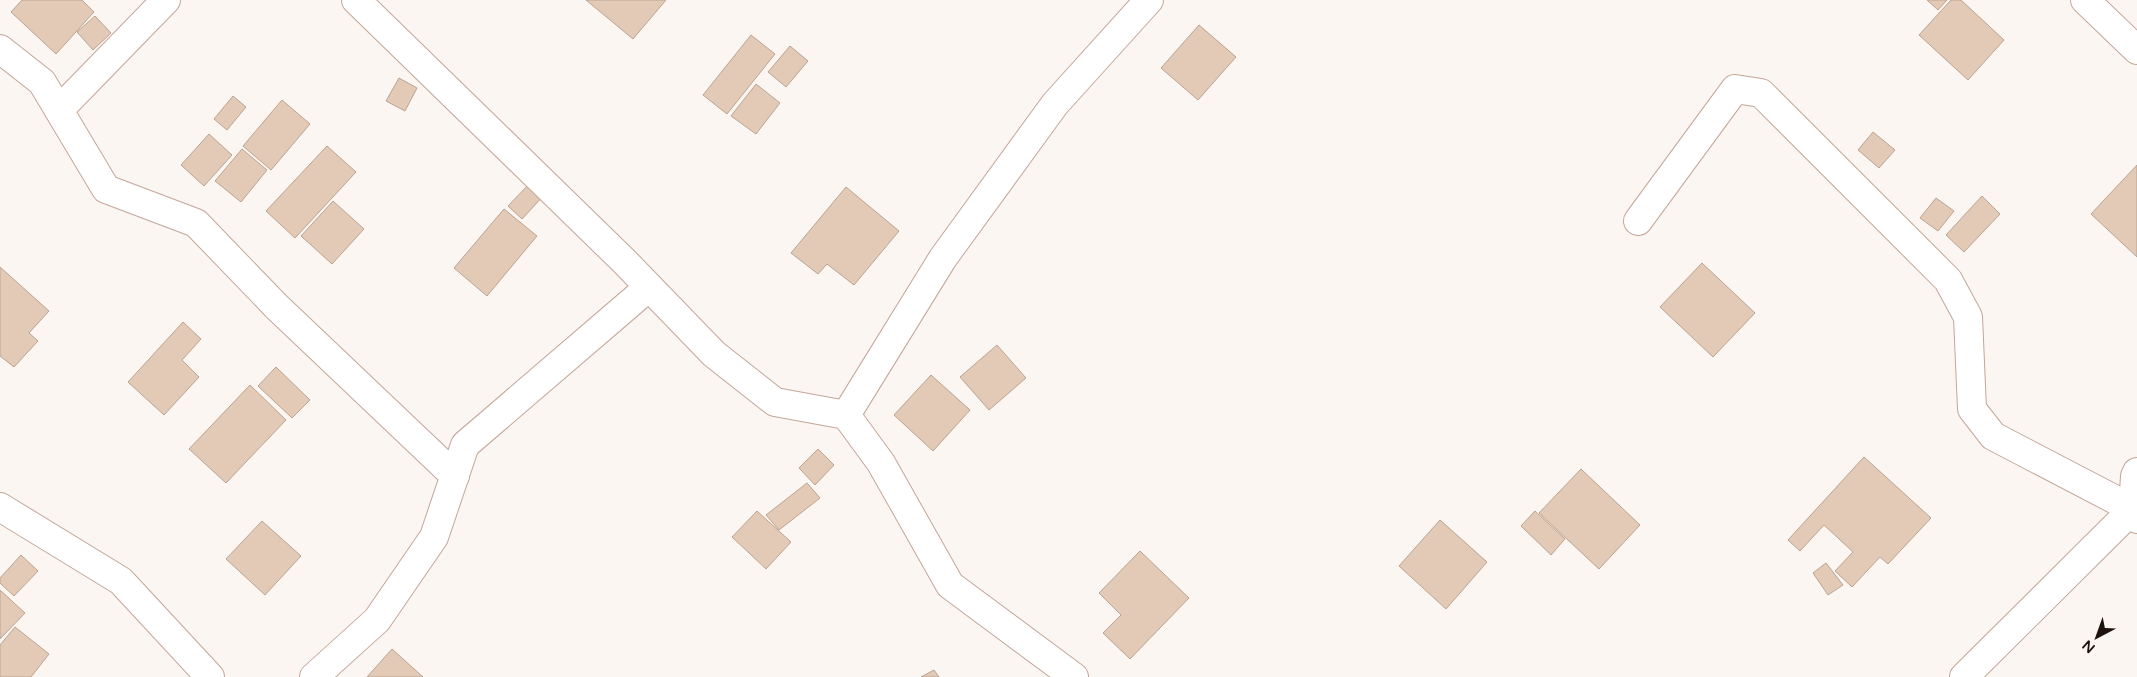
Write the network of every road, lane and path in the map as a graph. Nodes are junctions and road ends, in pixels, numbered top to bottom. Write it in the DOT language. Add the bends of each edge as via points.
graph roads {
  1 [pos="166,0"];
  2 [pos="356,0"];
  3 [pos="1149,0"];
  4 [pos="2084,0"];
  5 [pos="0,49"];
  6 [pos="2137,50"];
  7 [pos="59,110"];
  8 [pos="1638,221"];
  9 [pos="649,287"];
  10 [pos="846,415"];
  11 [pos="2137,472"];
  12 [pos="455,476"];
  13 [pos="0,507"];
  14 [pos="2135,514"];
  15 [pos="210,677"];
  16 [pos="314,677"];
  17 [pos="1074,677"];
  18 [pos="1964,677"];
  1 -- 7 [label="street"];
  2 -- 9 [label="street"];
  3 -- 10 [label="street" via="1055,104 943,258"];
  4 -- 6 [label="street"];
  5 -- 7 [label="street" via="42,82"];
  7 -- 12 [label="street" via="106,189 196,224 276,306"];
  8 -- 14 [label="street" via="1735,89 1761,93 1948,280 1968,317 1972,409 1993,436"];
  9 -- 10 [label="street" via="714,354 775,402"];
  9 -- 12 [label="street" via="465,445"];
  10 -- 17 [label="street" via="881,463 950,585"];
  11 -- 14 [label="street"];
  12 -- 16 [label="street" via="434,537 377,620"];
  13 -- 15 [label="street" via="121,581"];
  14 -- 18 [label="street"];
}
